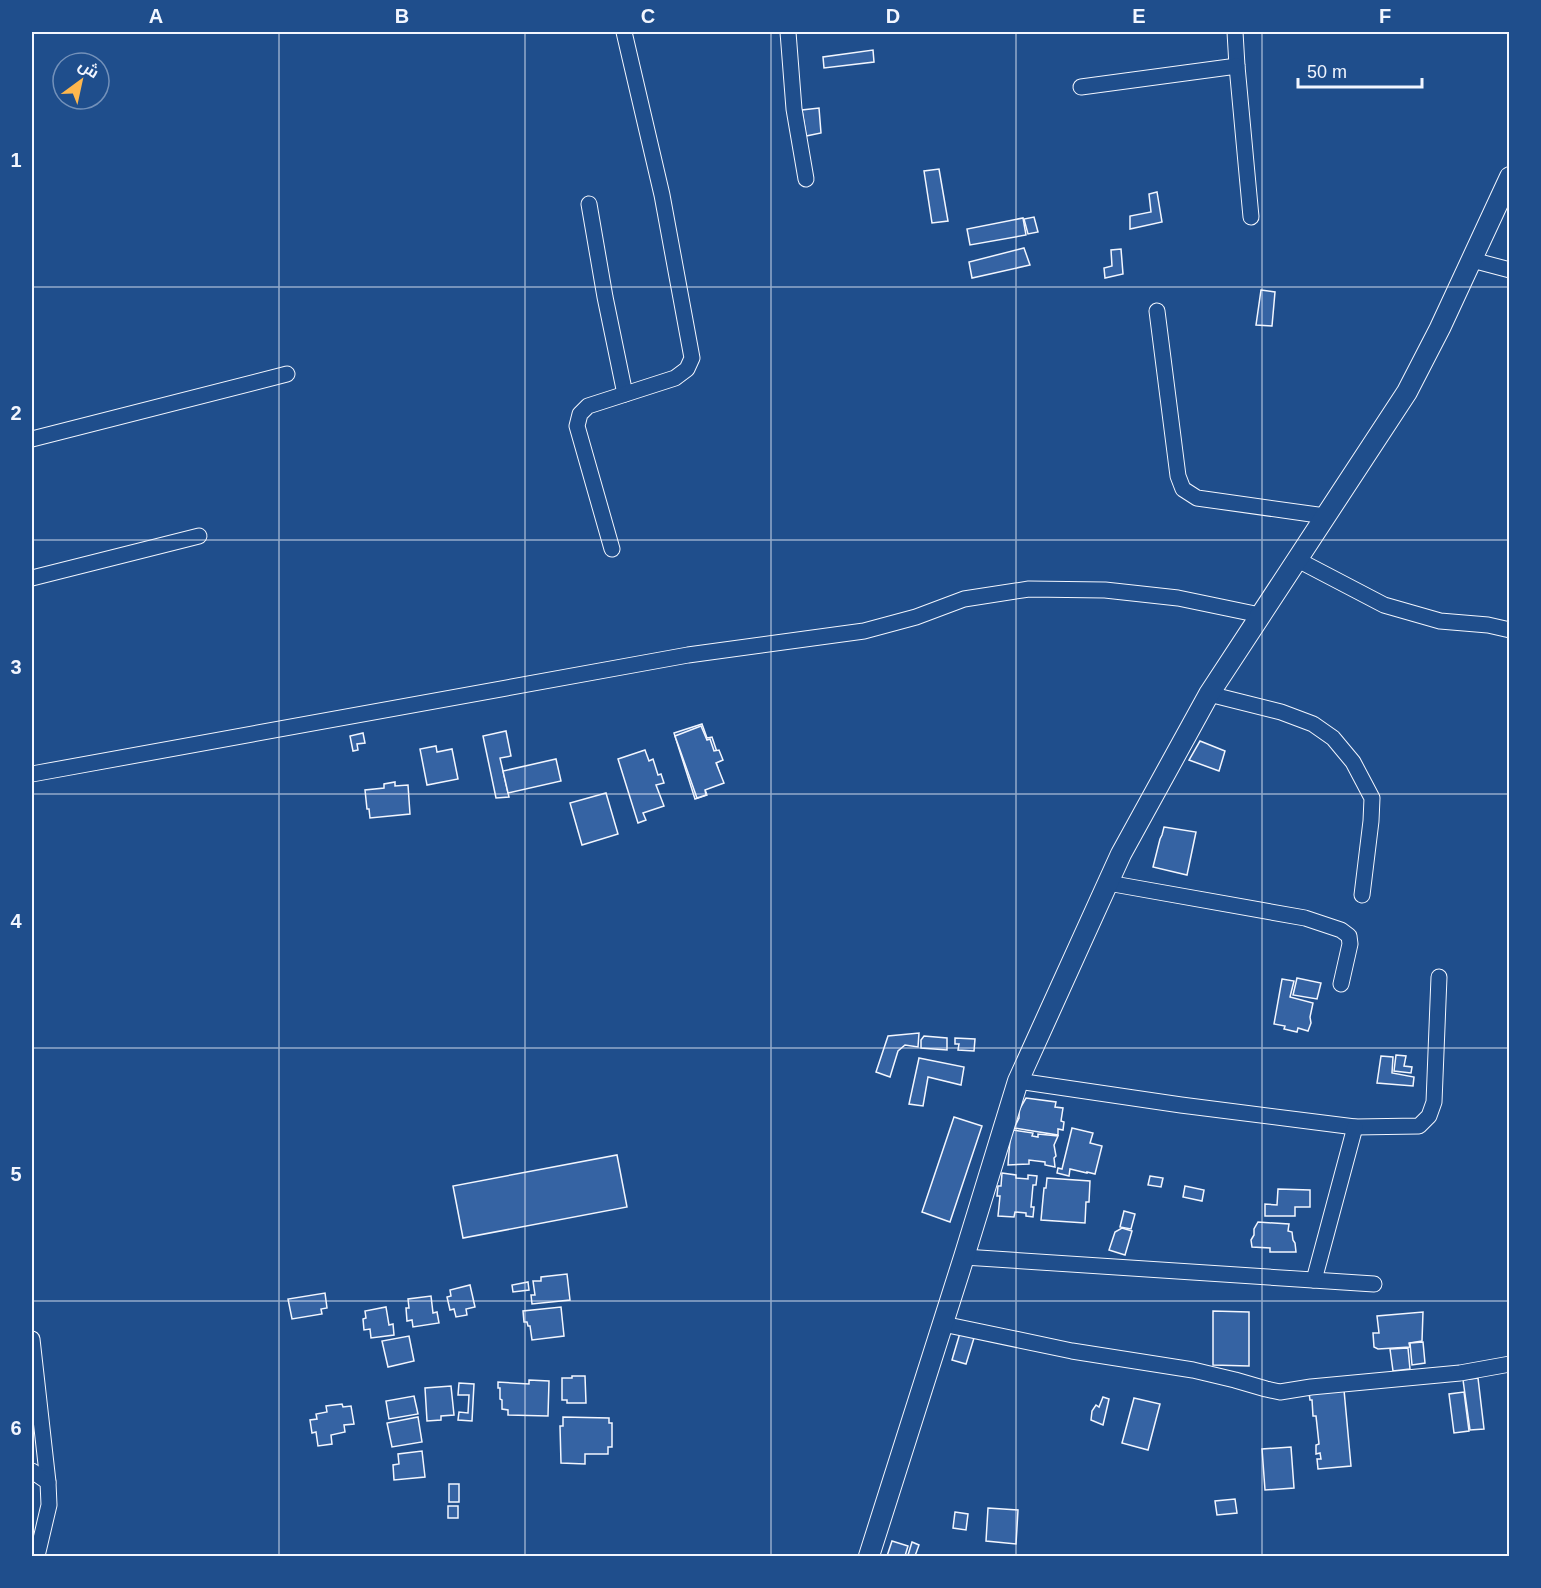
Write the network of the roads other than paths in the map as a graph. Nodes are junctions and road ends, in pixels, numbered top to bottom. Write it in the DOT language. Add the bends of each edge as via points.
graph roads {
  1 [pos="628,32"];
  2 [pos="788,32"];
  3 [pos="1235,32"];
  4 [pos="1237,66"];
  5 [pos="1081,87"];
  6 [pos="1509,177"];
  7 [pos="806,179"];
  8 [pos="589,204"];
  9 [pos="1251,217"];
  10 [pos="1472,260"];
  11 [pos="1509,270"];
  12 [pos="1157,311"];
  13 [pos="287,374"];
  14 [pos="626,394"];
  15 [pos="32,440"];
  16 [pos="1325,516"];
  17 [pos="199,536"];
  18 [pos="612,549"];
  19 [pos="1296,559"];
  20 [pos="32,578"];
  21 [pos="1260,615"];
  22 [pos="1509,630"];
  23 [pos="1209,694"];
  24 [pos="32,774"];
  25 [pos="1108,883"];
  26 [pos="1362,895"];
  27 [pos="1438,977"];
  28 [pos="1341,984"];
  29 [pos="1018,1081"];
  30 [pos="1355,1127"];
  31 [pos="964,1257"];
  32 [pos="1314,1280"];
  33 [pos="1374,1284"];
  34 [pos="943,1324"];
  35 [pos="32,1339"];
  36 [pos="1509,1364"];
  37 [pos="32,1471"];
  38 [pos="48,1482"];
  39 [pos="37,1557"];
  40 [pos="869,1557"];
  1 -- 14 [label="street" via="692,358 687,369 675,378"];
  2 -- 7 [label="street" via="794,109"];
  3 -- 4 [label="street"];
  4 -- 5 [label="street"];
  4 -- 9 [label="street"];
  6 -- 10 [label="street"];
  8 -- 14 [label="street"];
  10 -- 11 [label="street"];
  10 -- 16 [label="street" via="1407,392"];
  12 -- 16 [label="street" via="1178,476 1183,489 1197,498"];
  13 -- 15 [label="street"];
  14 -- 18 [label="street" via="588,406 580,414 577,426"];
  16 -- 19 [label="street"];
  17 -- 20 [label="street"];
  19 -- 21 [label="street"];
  19 -- 22 [label="street" via="1384,605 1440,621"];
  21 -- 23 [label="street"];
  21 -- 24 [label="street" via="1178,598 1105,590 1029,589 964,599 864,631 688,655"];
  23 -- 25 [label="street"];
  23 -- 26 [label="street" via="1313,724 1333,738 1353,762 1372,798"];
  25 -- 28 [label="street" via="1305,918 1341,930 1349,936 1350,944"];
  25 -- 29 [label="street"];
  27 -- 30 [label="street" via="1434,1102 1429,1116 1419,1126"];
  29 -- 30 [label="street"];
  29 -- 31 [label="street"];
  30 -- 32 [label="street"];
  31 -- 32 [label="street"];
  31 -- 34 [label="street"];
  32 -- 33 [label="street"];
  34 -- 36 [label="street" via="1193,1370 1280,1392"];
  34 -- 40 [label="street"];
  35 -- 38 [label="street"];
  37 -- 38 [label="street"];
  38 -- 39 [label="street" via="49,1505"];
}
